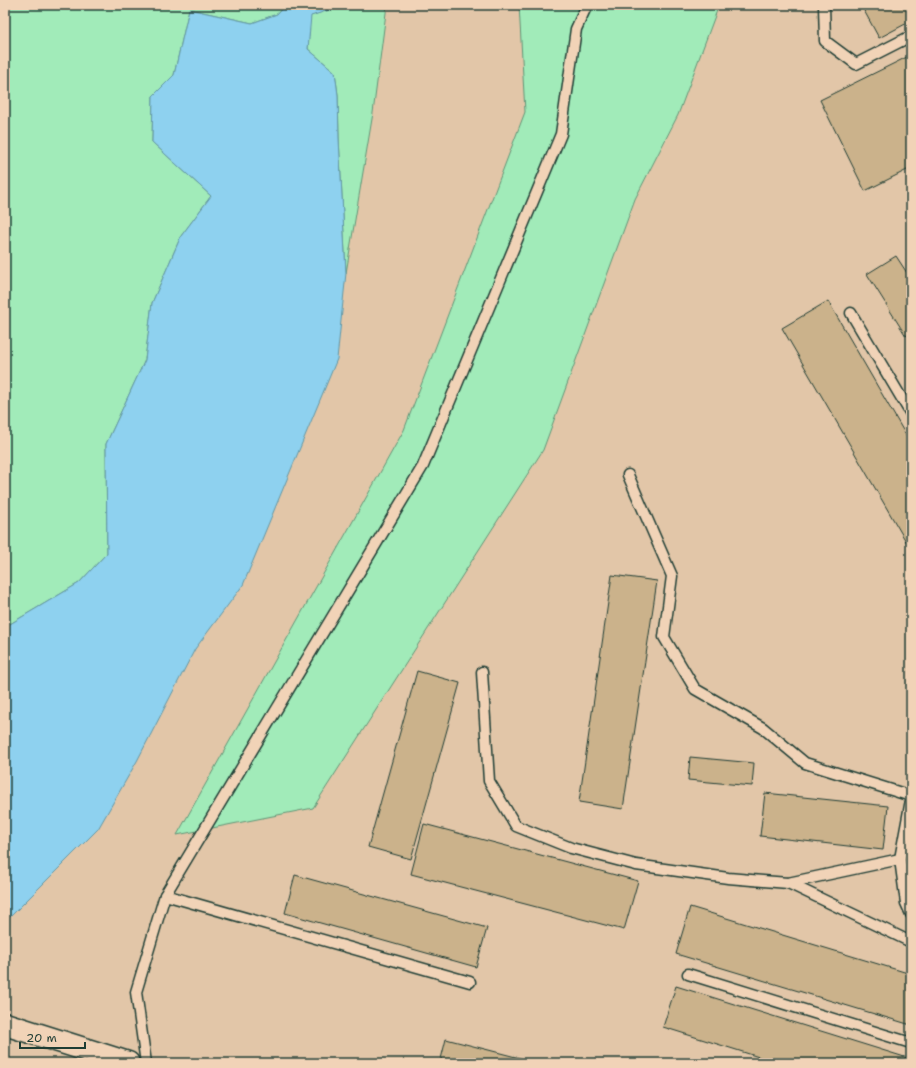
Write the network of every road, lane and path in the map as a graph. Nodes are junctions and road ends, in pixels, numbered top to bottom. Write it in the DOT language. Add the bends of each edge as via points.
graph roads {
  1 [pos="587,5"];
  2 [pos="824,5"];
  3 [pos="911,36"];
  4 [pos="851,313"];
  5 [pos="911,414"];
  6 [pos="628,475"];
  7 [pos="482,672"];
  8 [pos="911,796"];
  9 [pos="911,800"];
  10 [pos="900,859"];
  11 [pos="788,883"];
  12 [pos="165,895"];
  13 [pos="911,914"];
  14 [pos="911,942"];
  15 [pos="688,974"];
  16 [pos="470,982"];
  17 [pos="5,1024"];
  18 [pos="911,1043"];
  19 [pos="128,1063"];
  20 [pos="146,1063"];
  1 -- 12 [label="lane" via="576,29 561,134 424,466"];
  2 -- 3 [label="lane" via="825,41 856,64"];
  4 -- 5 [label="lane"];
  6 -- 8 [label="lane" via="672,576 664,637 695,689 763,728 805,763"];
  7 -- 11 [label="lane" via="489,781 516,826 571,848 636,865 728,878"];
  9 -- 10 [label="lane"];
  10 -- 11 [label="lane"];
  10 -- 13 [label="lane" via="906,903"];
  11 -- 14 [label="lane"];
  12 -- 16 [label="lane"];
  12 -- 20 [label="lane" via="136,992"];
  15 -- 18 [label="lane"];
  17 -- 19 [label="street"];
}
